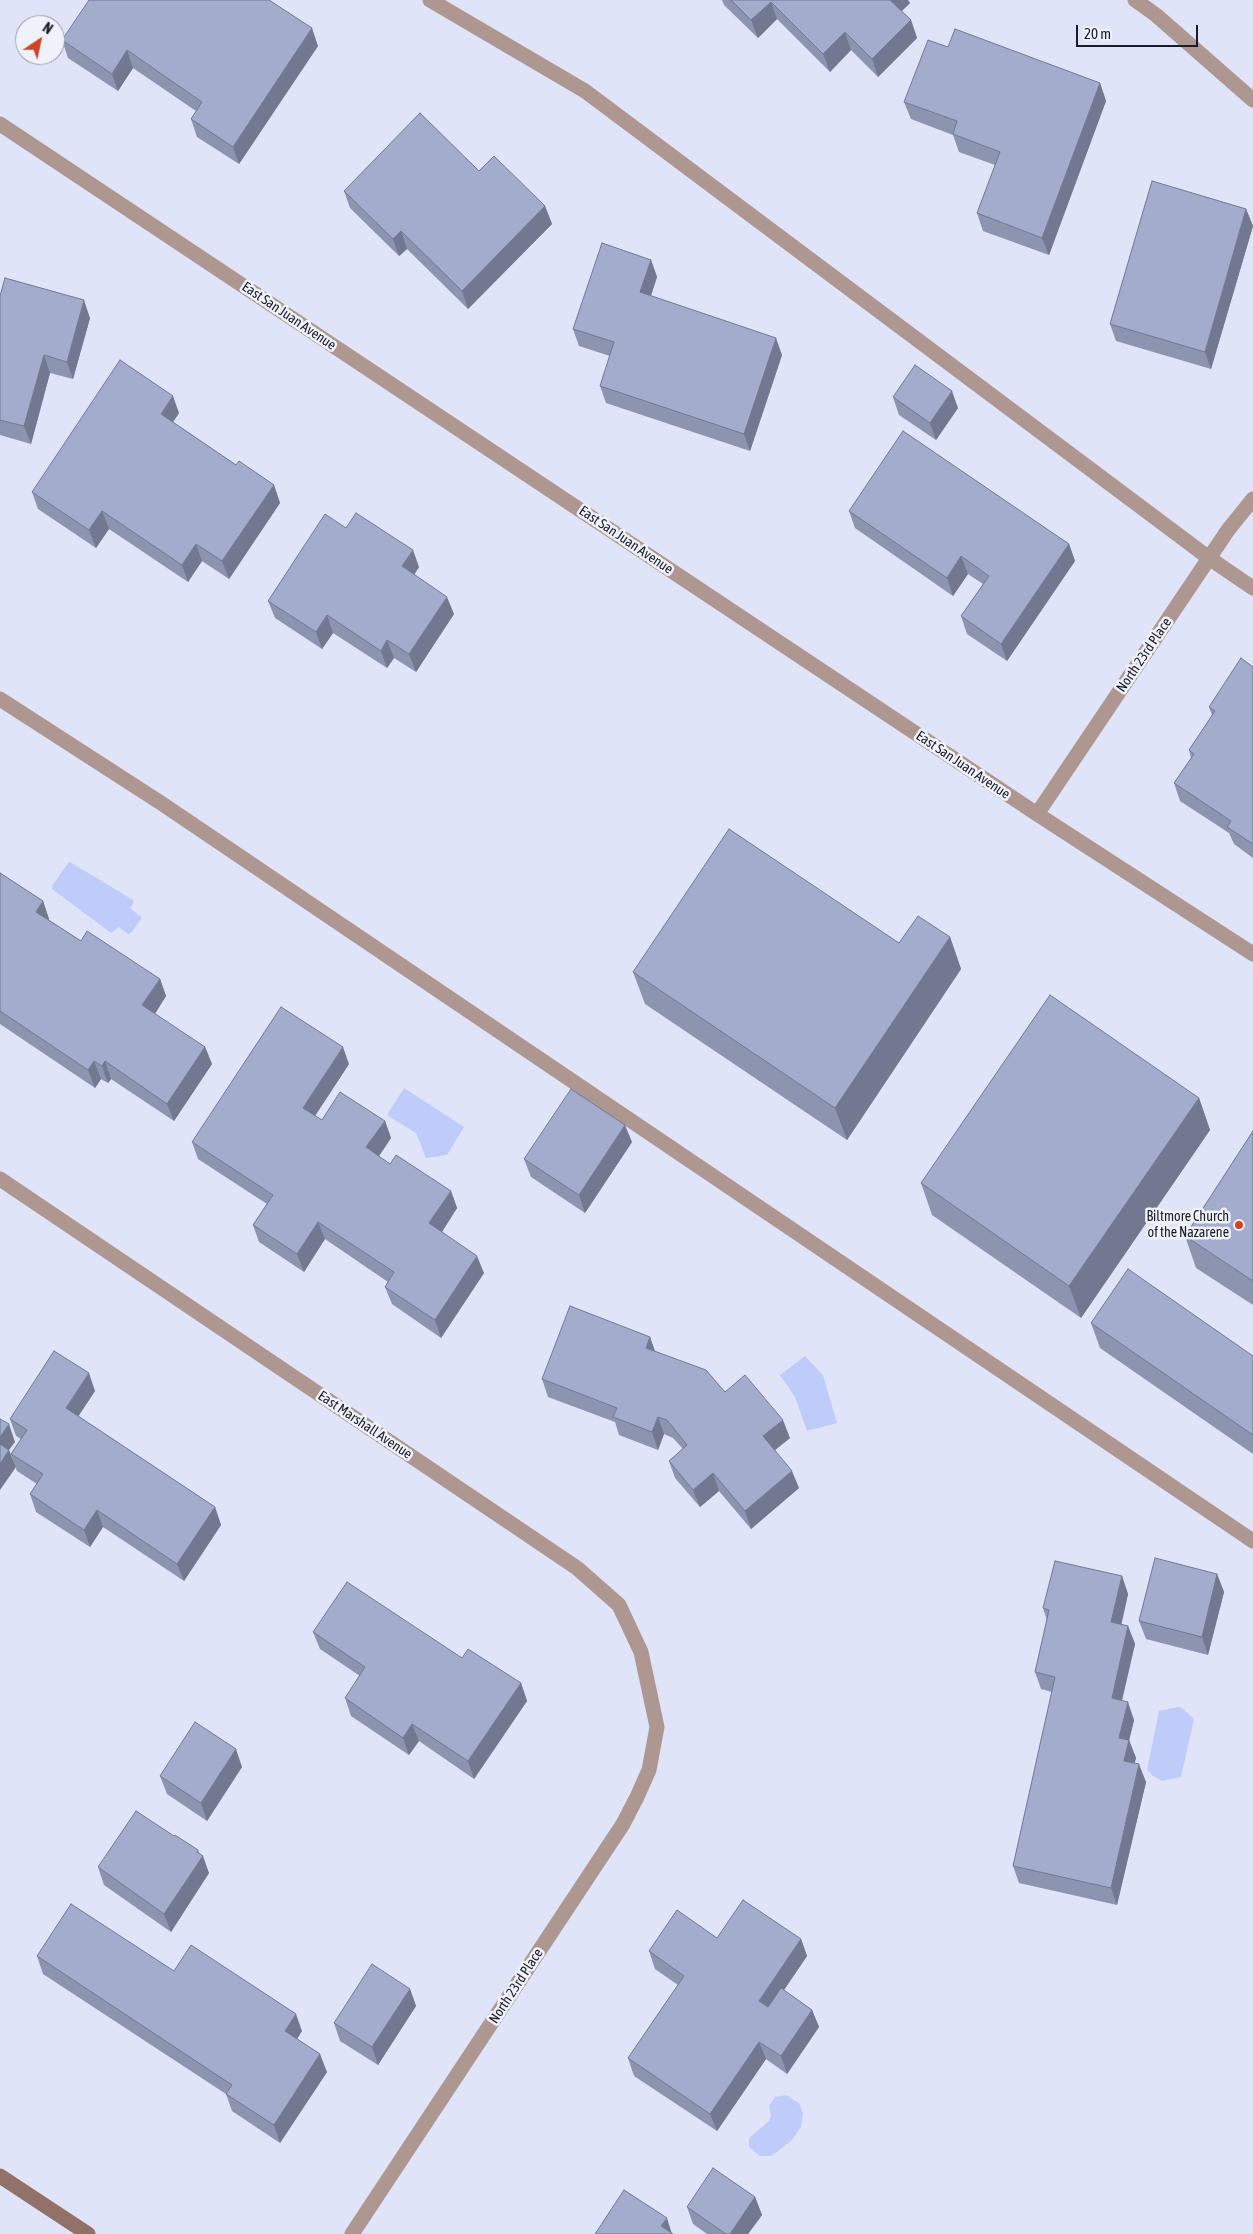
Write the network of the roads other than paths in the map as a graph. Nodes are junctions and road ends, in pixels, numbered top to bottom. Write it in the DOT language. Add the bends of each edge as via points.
graph roads {
  1 [pos="430,0"];
  2 [pos="1135,0"];
  3 [pos="1253,100"];
  4 [pos="0,124"];
  5 [pos="1253,499"];
  6 [pos="1209,558"];
  7 [pos="1253,588"];
  8 [pos="0,699"];
  9 [pos="1037,814"];
  10 [pos="1253,954"];
  11 [pos="0,1179"];
  12 [pos="1253,1542"];
  13 [pos="657,1727"];
  14 [pos="0,2176"];
  15 [pos="88,2234"];
  16 [pos="352,2234"];
  1 -- 6 [label="street" via="585,91"];
  2 -- 3 [label="street" via="1156,14"];
  4 -- 9 [label="street, East San Juan Avenue"];
  5 -- 6 [label="street, North 23rd Place"];
  6 -- 7 [label="street"];
  6 -- 9 [label="street, North 23rd Place"];
  8 -- 12 [label="street" via="161,803"];
  9 -- 10 [label="street, East San Juan Avenue"];
  11 -- 13 [label="street, East Marshall Avenue" via="577,1568 619,1605 641,1652"];
  13 -- 16 [label="street, North 23rd Place" via="648,1770 623,1824"];
  14 -- 15 [label="street"];
}
